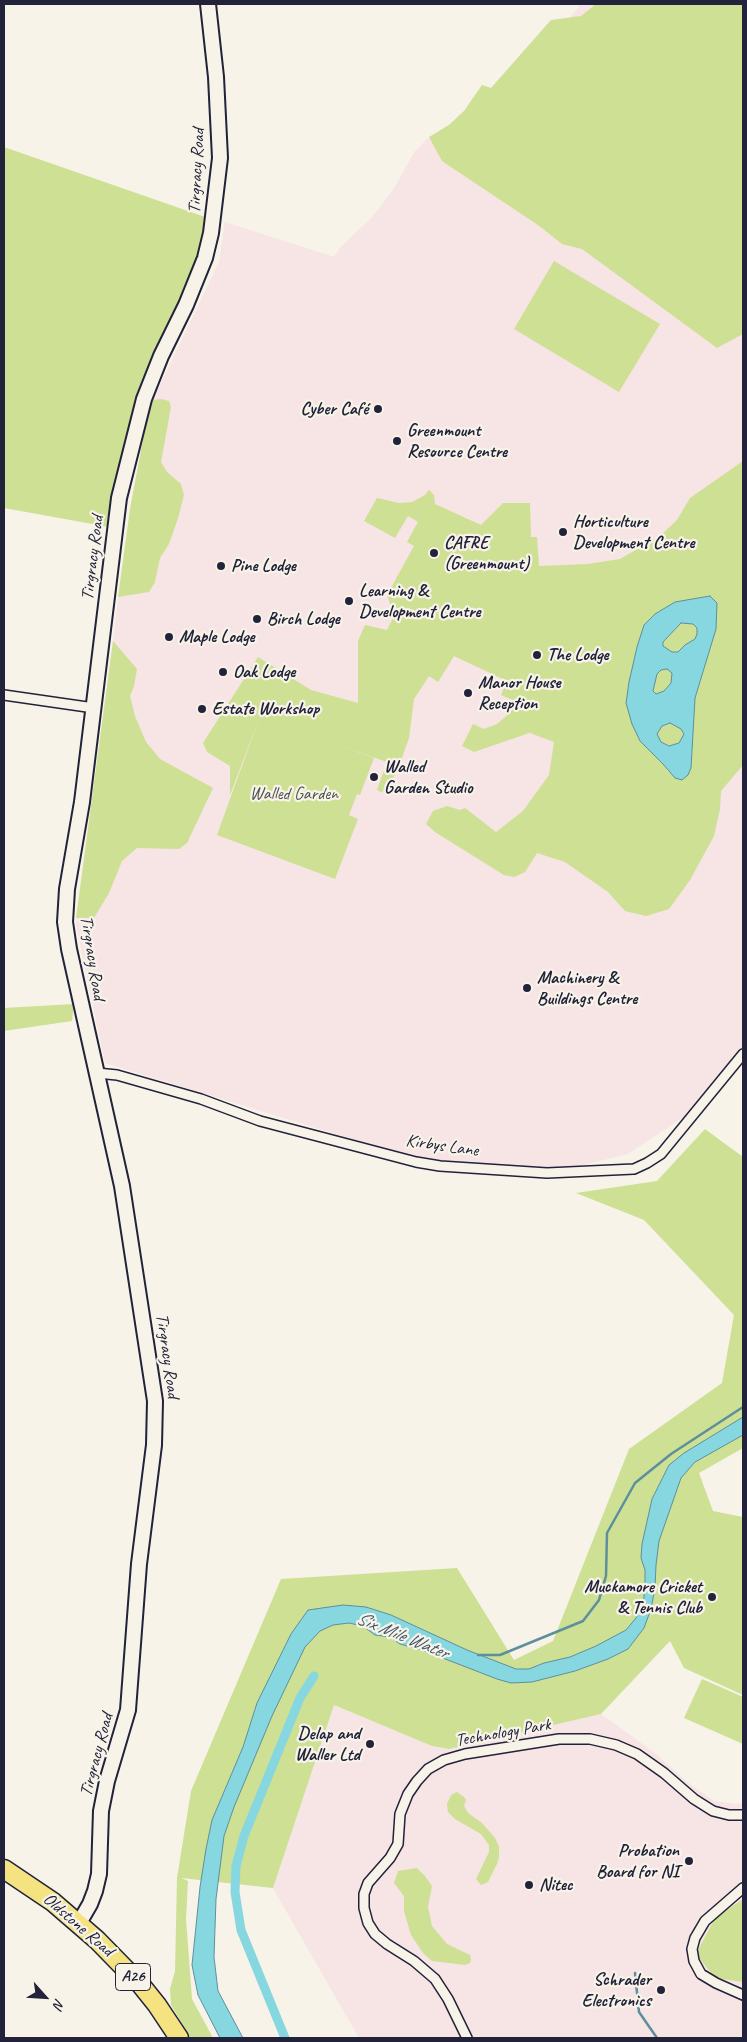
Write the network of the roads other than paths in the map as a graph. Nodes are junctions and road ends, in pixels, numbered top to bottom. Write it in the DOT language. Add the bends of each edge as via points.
graph roads {
  1 [pos="208,4"];
  2 [pos="4,695"];
  3 [pos="94,708"];
  4 [pos="743,1054"];
  5 [pos="97,1074"];
  6 [pos="743,1815"];
  7 [pos="4,1869"];
  8 [pos="743,1888"];
  9 [pos="79,1923"];
  10 [pos="743,1995"];
  11 [pos="179,2038"];
  12 [pos="467,2038"];
  1 -- 3 [label="street, Tirgracy Road" via="220,158 212,233 205,258 151,381 138,419 120,498"];
  2 -- 3 [label="street"];
  3 -- 5 [label="street, Tirgracy Road" via="79,826 66,888 66,922"];
  4 -- 5 [label="street, Kirbys Lane" via="661,1154 647,1164 634,1169 547,1173 416,1162 268,1123 202,1099 117,1075"];
  5 -- 9 [label="street, Tirgracy Road" via="125,1203 152,1375 156,1422 138,1564 128,1710 101,1811 99,1874 90,1904"];
  6 -- 12 [label="street, Technology Park" via="729,1815 704,1807 638,1754 590,1739 559,1739 465,1754 428,1769 408,1794 400,1814 398,1844 368,1882 364,1908 375,1934 435,1979"];
  7 -- 9 [label="highway, Oldstone Road / A26"];
  8 -- 10 [label="street" via="705,1921 692,1949 701,1974"];
  9 -- 11 [label="highway, Oldstone Road / A26" via="141,1985"];
}
